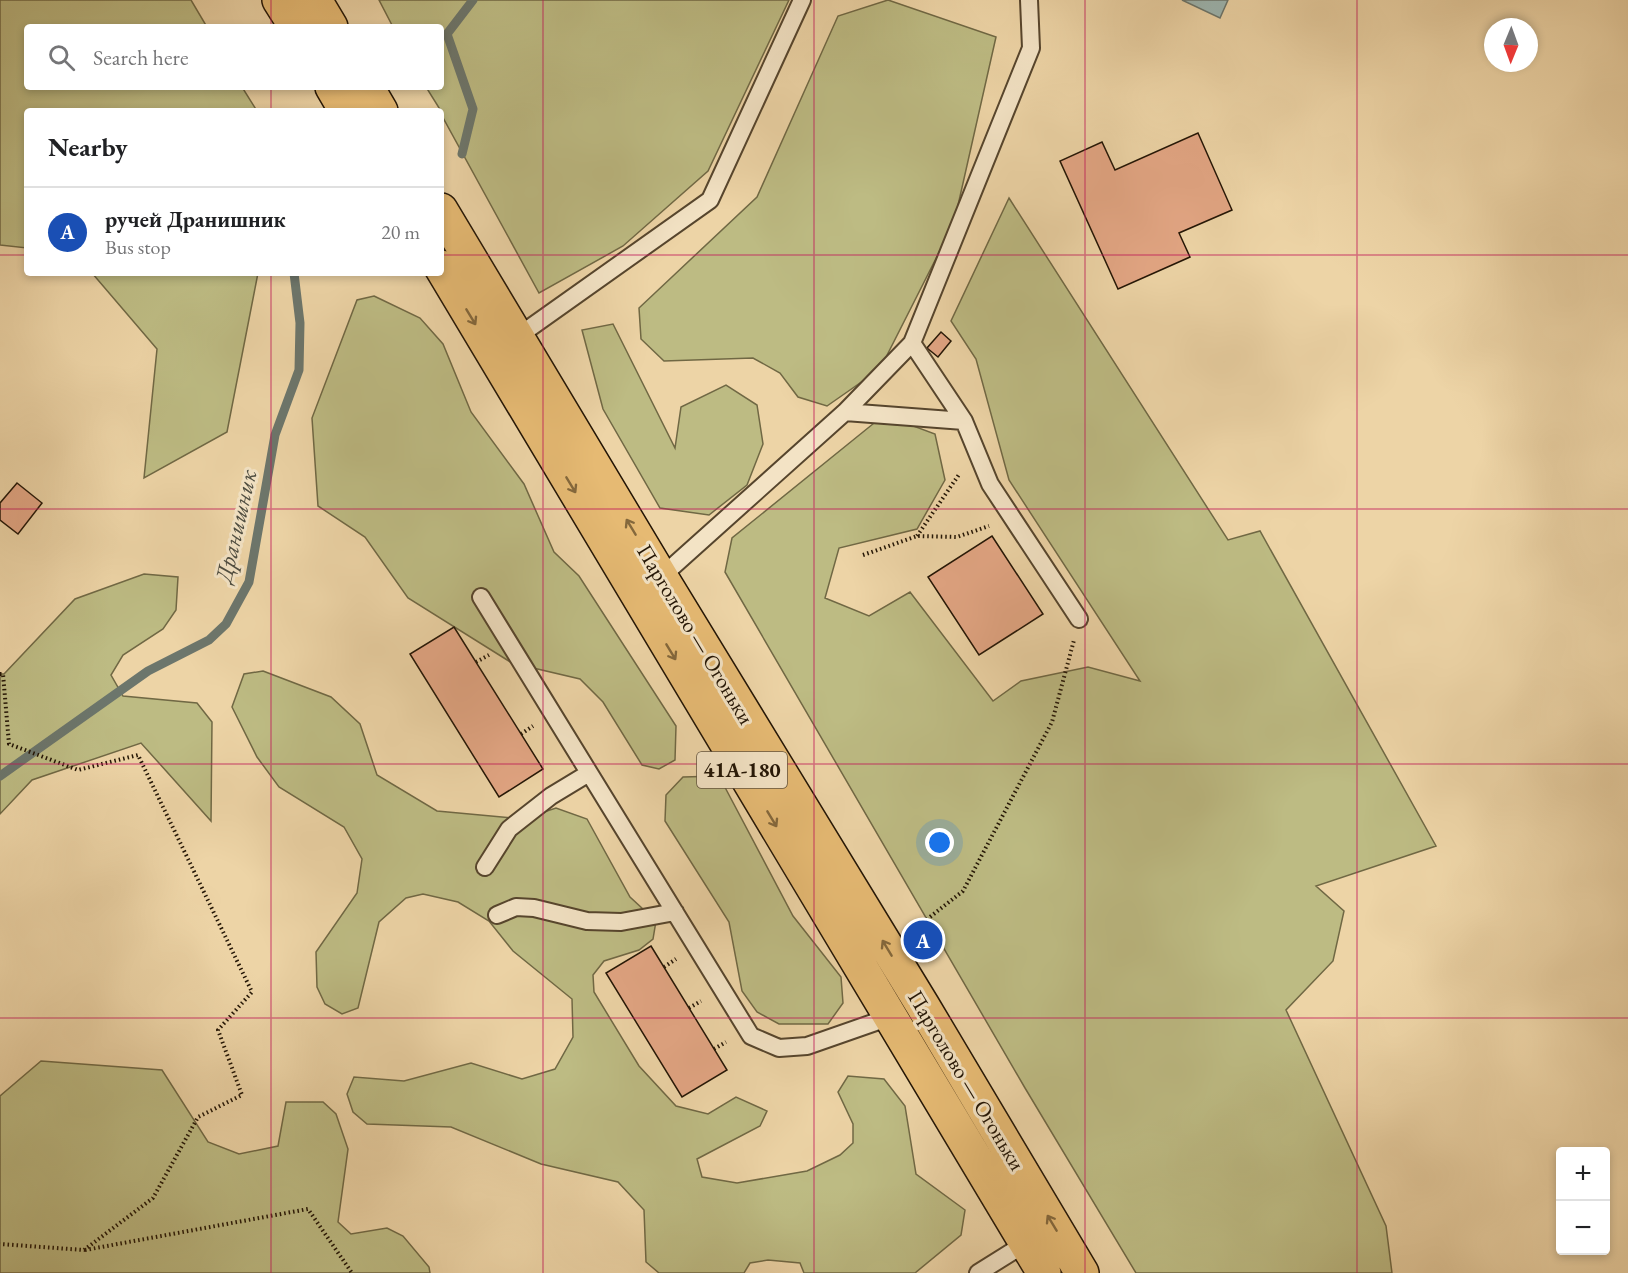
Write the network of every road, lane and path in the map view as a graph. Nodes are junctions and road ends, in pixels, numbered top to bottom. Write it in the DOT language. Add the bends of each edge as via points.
graph roads {
  1 [pos="279,0"];
  2 [pos="315,0"];
  3 [pos="802,0"];
  4 [pos="1029,0"];
  5 [pos="294,24"];
  6 [pos="329,24"];
  7 [pos="334,90"];
  8 [pos="369,90"];
  9 [pos="344,108"];
  10 [pos="379,108"];
  11 [pos="444,215"];
  12 [pos="444,272"];
  13 [pos="518,337"];
  14 [pos="912,343"];
  15 [pos="845,412"];
  16 [pos="964,421"];
  17 [pos="976,450"];
  18 [pos="1012,518"];
  19 [pos="917,536"];
  20 [pos="862,555"];
  21 [pos="661,577"];
  22 [pos="481,597"];
  23 [pos="1079,619"];
  24 [pos="0,674"];
  25 [pos="589,773"];
  26 [pos="485,867"];
  27 [pos="675,912"];
  28 [pos="497,915"];
  29 [pos="916,928"];
  30 [pos="890,1017"];
  31 [pos="1026,1243"];
  32 [pos="0,1244"];
  33 [pos="84,1250"];
  34 [pos="352,1273"];
  35 [pos="978,1273"];
  36 [pos="1044,1273"];
  37 [pos="1082,1273"];
  1 -- 5 [label="main road"];
  2 -- 6 [label="main road"];
  3 -- 13 [label="lane" via="710,200"];
  4 -- 14 [label="lane" via="1031,48"];
  7 -- 9 [label="main road"];
  8 -- 10 [label="main road"];
  11 -- 13 [label="main road, Парголово — Огоньки / 41А-180"];
  12 -- 30 [label="main road, Парголово — Огоньки / 41А-180, one-way"];
  21 -- 13 [label="main road, Парголово — Огоньки / 41А-180, one-way"];
  14 -- 15 [label="lane"];
  14 -- 16 [label="lane"];
  15 -- 16 [label="lane"];
  15 -- 21 [label="lane"];
  16 -- 17 [label="lane"];
  17 -- 18 [label="lane" via="990,484"];
  17 -- 19 [label="path"];
  18 -- 19 [label="path" via="957,537"];
  18 -- 23 [label="lane"];
  19 -- 20 [label="path"];
  37 -- 21 [label="main road, Парголово — Огоньки / 41А-180, one-way"];
  22 -- 25 [label="lane"];
  23 -- 29 [label="path" via="1047,733 963,891"];
  24 -- 33 [label="path" via="9,744 78,770 138,755 252,992 218,1030 242,1095 198,1116 153,1198"];
  25 -- 26 [label="lane" via="509,829"];
  25 -- 27 [label="lane"];
  27 -- 28 [label="lane" via="621,922 586,921 534,908 516,907"];
  27 -- 30 [label="lane" via="751,1036 779,1048 807,1046"];
  30 -- 31 [label="main road, Парголово — Огоньки / 41А-180"];
  31 -- 35 [label="lane"];
  31 -- 36 [label="main road, Парголово — Огоньки / 41А-180"];
  32 -- 33 [label="path"];
  33 -- 34 [label="path" via="308,1209"];
}
